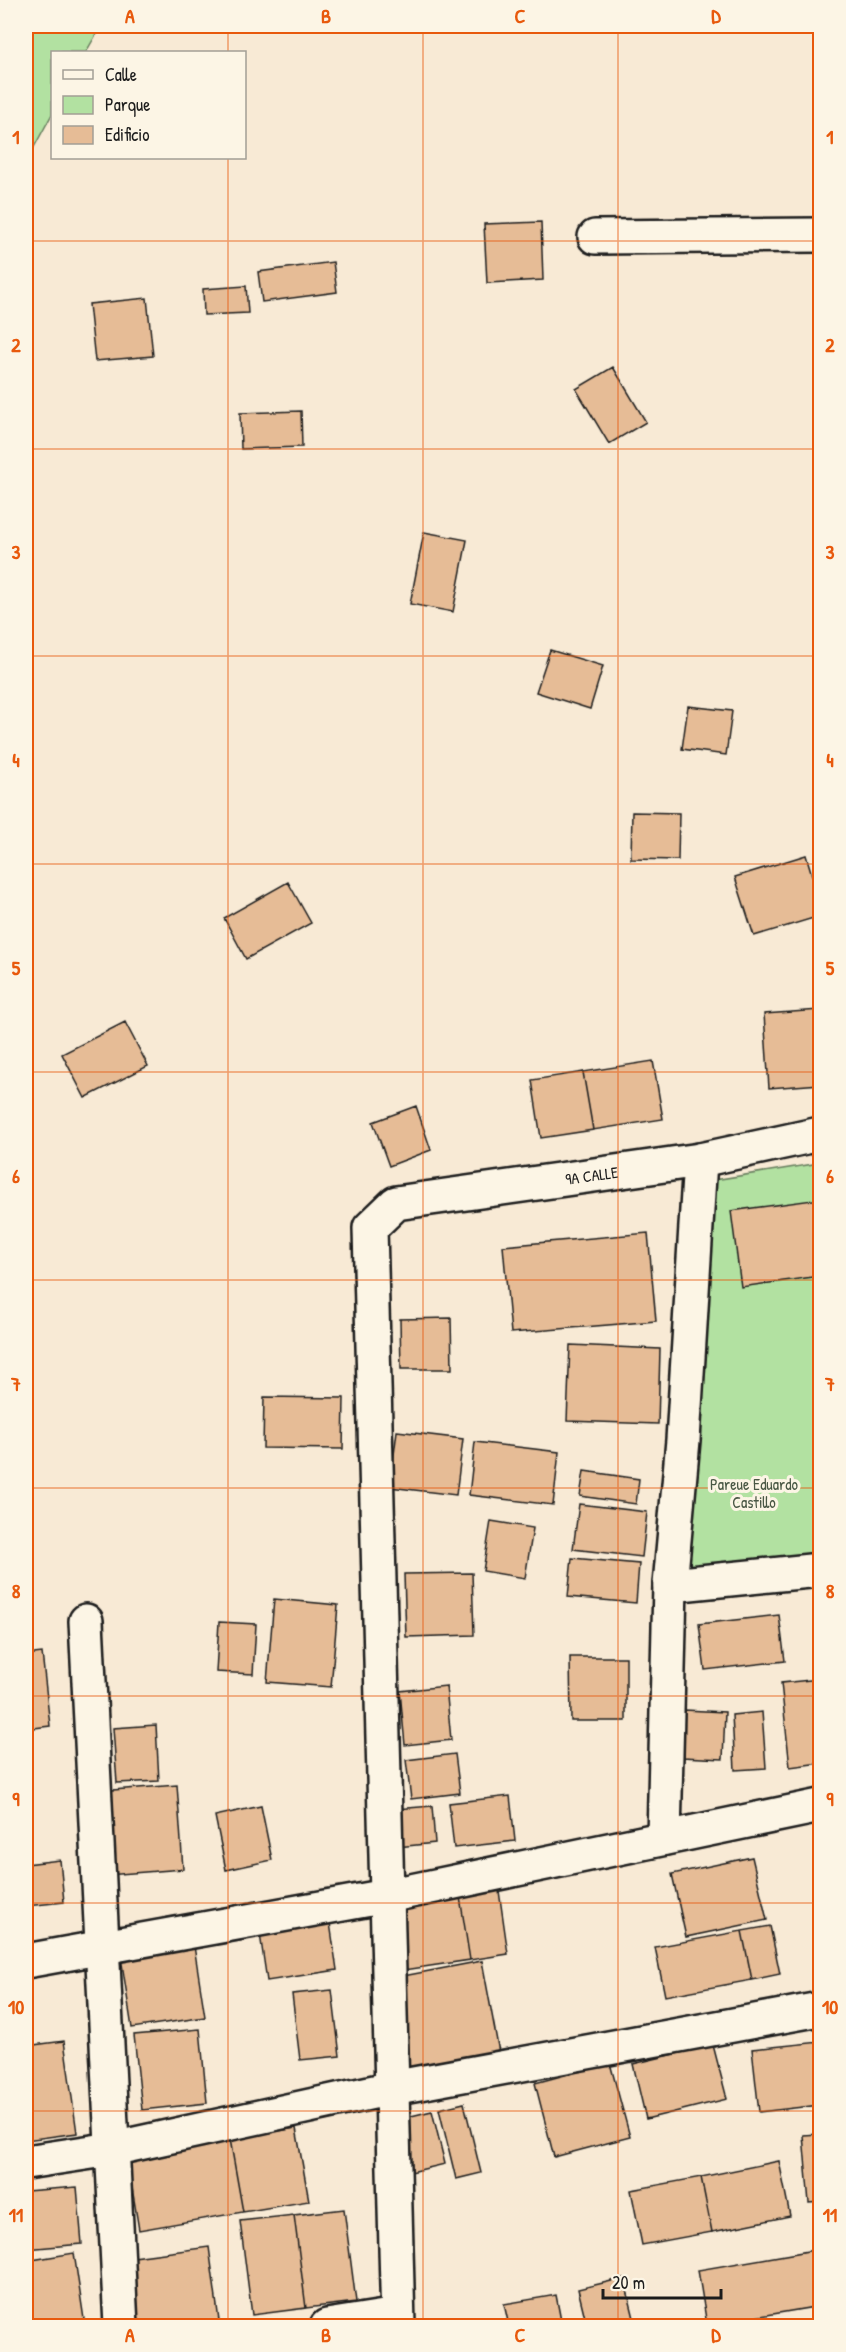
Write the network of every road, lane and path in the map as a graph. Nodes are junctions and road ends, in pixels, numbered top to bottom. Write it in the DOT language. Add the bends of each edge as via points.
graph roads {
  1 [pos="820,235"];
  2 [pos="595,237"];
  3 [pos="820,1134"];
  4 [pos="700,1160"];
  5 [pos="820,1570"];
  6 [pos="670,1585"];
  7 [pos="86,1621"];
  8 [pos="820,1806"];
  9 [pos="664,1838"];
  10 [pos="387,1896"];
  11 [pos="102,1947"];
  12 [pos="26,1961"];
  13 [pos="820,2008"];
  14 [pos="392,2088"];
  15 [pos="112,2149"];
  16 [pos="26,2162"];
  17 [pos="398,2321"];
  18 [pos="121,2326"];
  19 [pos="327,2326"];
  1 -- 2 [label="street"];
  3 -- 4 [label="street, 9A CALLE"];
  4 -- 6 [label="street"];
  4 -- 10 [label="street, 9A CALLE" via="396,1203 370,1228"];
  5 -- 6 [label="street"];
  6 -- 9 [label="street"];
  7 -- 11 [label="street"];
  8 -- 9 [label="street"];
  9 -- 10 [label="street"];
  10 -- 11 [label="street"];
  10 -- 14 [label="street"];
  11 -- 12 [label="street"];
  11 -- 15 [label="street"];
  13 -- 14 [label="street"];
  14 -- 15 [label="street"];
  14 -- 17 [label="street"];
  15 -- 16 [label="street"];
  15 -- 18 [label="street"];
  17 -- 19 [label="street"];
}
